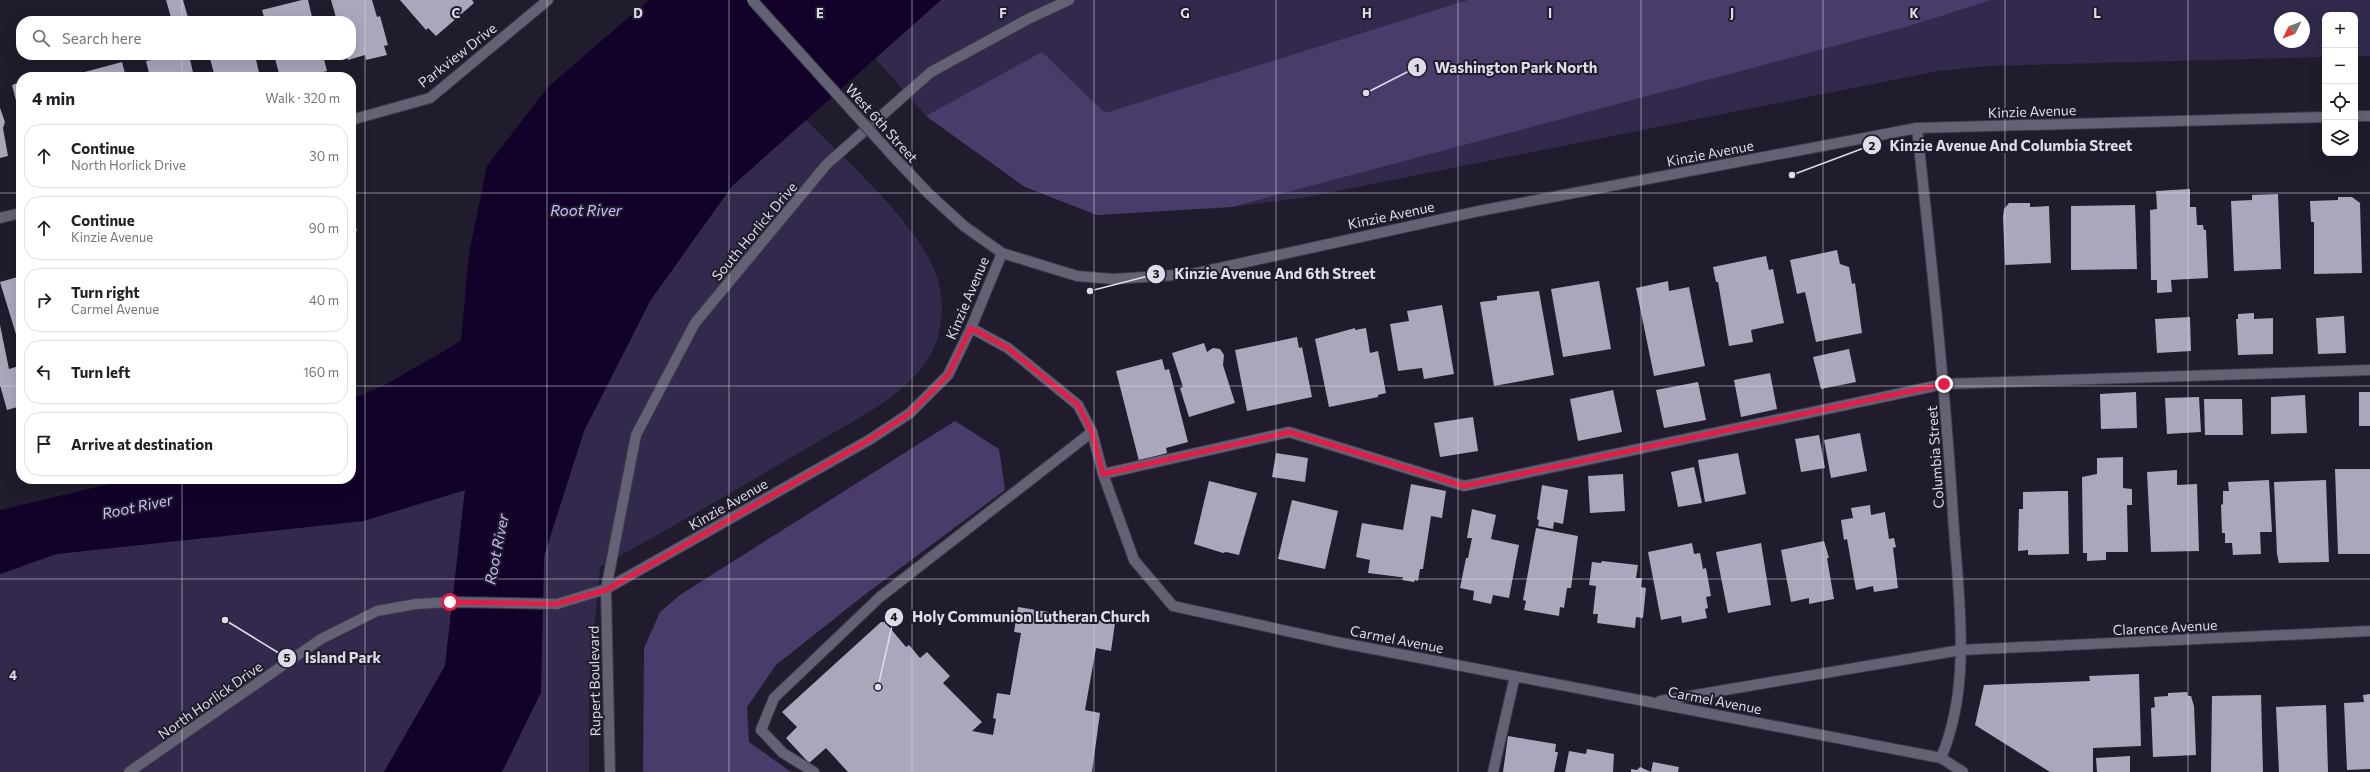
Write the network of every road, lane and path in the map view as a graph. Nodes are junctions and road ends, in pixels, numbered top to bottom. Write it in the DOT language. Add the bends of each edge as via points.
graph roads {
  1 [pos="548,0"];
  2 [pos="752,0"];
  3 [pos="1069,0"];
  4 [pos="2358,116"];
  5 [pos="2370,116"];
  6 [pos="2322,117"];
  7 [pos="356,119"];
  8 [pos="1917,128"];
  9 [pos="16,214"];
  10 [pos="0,218"];
  11 [pos="1002,253"];
  12 [pos="971,328"];
  13 [pos="2370,370"];
  14 [pos="1944,384"];
  15 [pos="1092,432"];
  16 [pos="1103,474"];
  17 [pos="606,590"];
  18 [pos="2370,631"];
  19 [pos="1961,650"];
  20 [pos="1515,676"];
  21 [pos="1652,702"];
  22 [pos="1941,758"];
  23 [pos="129,772"];
  24 [pos="610,772"];
  25 [pos="814,772"];
  26 [pos="1493,772"];
  27 [pos="1963,772"];
  1 -- 7 [label="street, Parkview Drive" via="430,98"];
  2 -- 11 [label="street, West 6th Street, bridge" via="929,194 964,226"];
  3 -- 17 [label="street, South Horlick Drive" via="1028,19 931,72 827,164 695,324 636,435"];
  4 -- 5 [label="street"];
  6 -- 8 [label="street, Kinzie Avenue"];
  8 -- 11 [label="street, Kinzie Avenue" via="1479,210 1192,274 1113,279 1077,276"];
  8 -- 14 [label="street, Columbia Street"];
  9 -- 10 [label="street"];
  11 -- 12 [label="street, Kinzie Avenue"];
  12 -- 15 [label="street, Carmel Avenue" via="1008,348 1078,405"];
  12 -- 17 [label="street, Kinzie Avenue" via="948,375 910,413 869,440"];
  13 -- 14 [label="street"];
  14 -- 16 [label="street" via="1464,486 1290,432"];
  14 -- 19 [label="street, Columbia Street"];
  15 -- 16 [label="street, Carmel Avenue"];
  15 -- 25 [label="street" via="880,597 774,698 761,730 783,753"];
  16 -- 20 [label="street, Carmel Avenue" via="1134,560 1173,606 1336,642"];
  17 -- 23 [label="street, North Horlick Drive" via="556,604 450,602 416,604 377,611 320,639"];
  17 -- 24 [label="street, Rupert Boulevard"];
  18 -- 19 [label="street, Clarence Avenue"];
  19 -- 21 [label="street, Clarence Avenue"];
  19 -- 22 [label="street, Columbia Street" via="1954,719"];
  20 -- 21 [label="street, Carmel Avenue"];
  20 -- 26 [label="street"];
  21 -- 22 [label="street, Carmel Avenue"];
  22 -- 27 [label="street, Carmel Avenue"];
}
